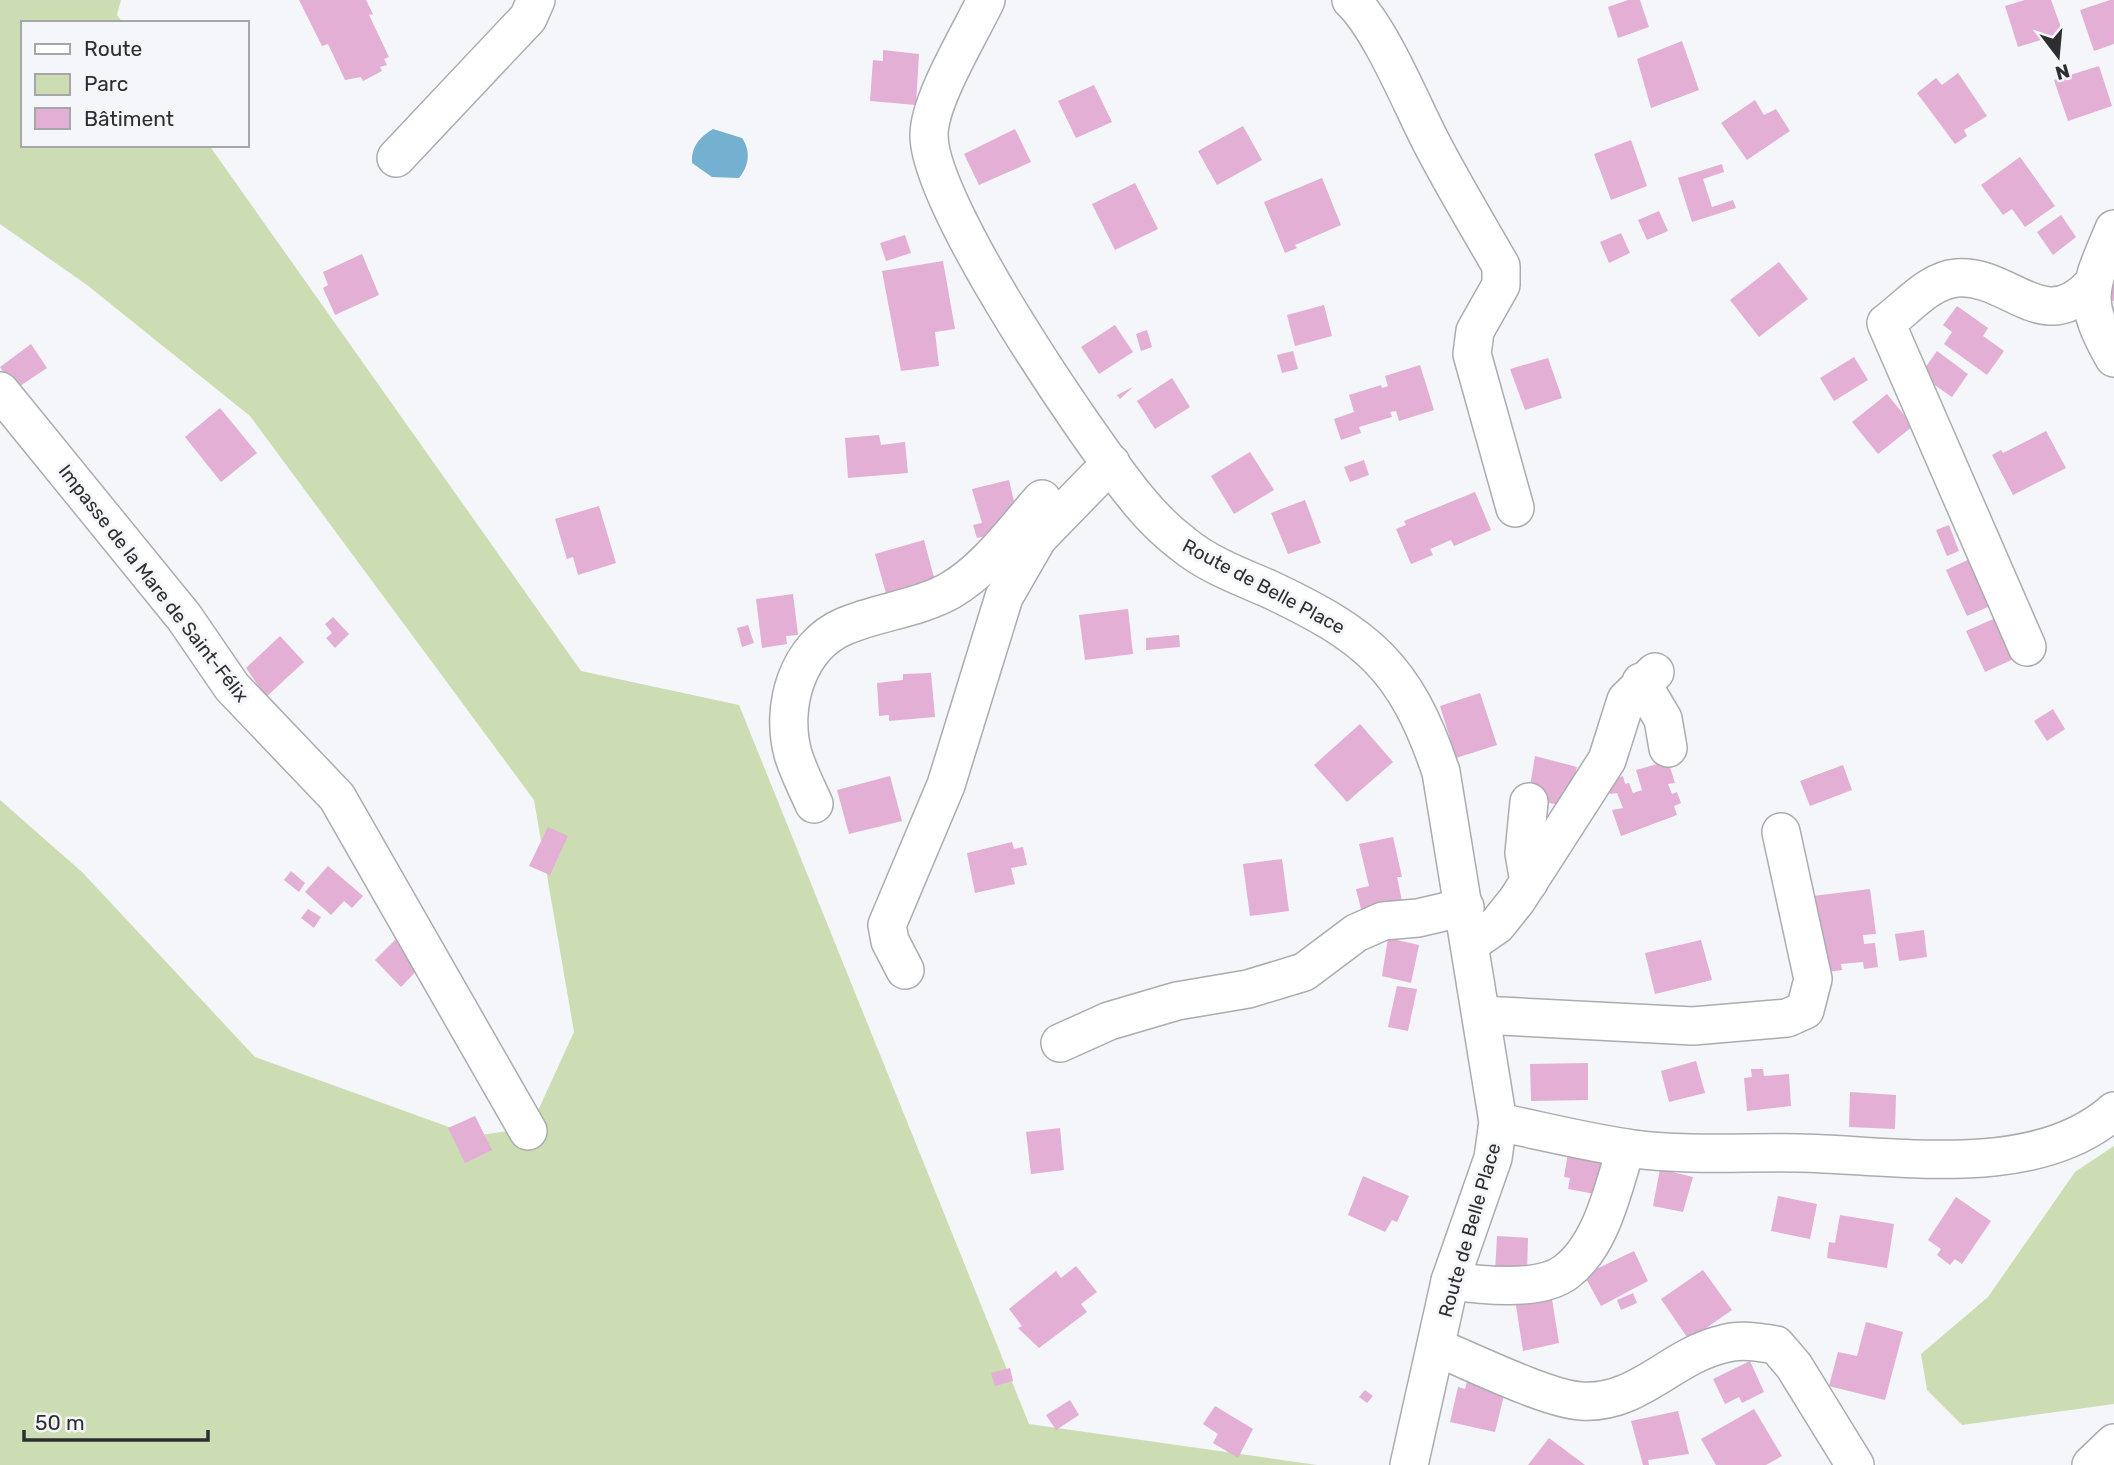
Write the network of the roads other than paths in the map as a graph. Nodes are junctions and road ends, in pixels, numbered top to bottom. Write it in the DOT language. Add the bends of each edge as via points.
graph roads {
  1 [pos="536,0"];
  2 [pos="986,0"];
  3 [pos="1351,0"];
  4 [pos="396,158"];
  5 [pos="2114,229"];
  6 [pos="2091,286"];
  7 [pos="2114,358"];
  8 [pos="0,391"];
  9 [pos="1102,471"];
  10 [pos="1515,508"];
  11 [pos="2027,647"];
  12 [pos="1668,748"];
  13 [pos="1529,802"];
  14 [pos="814,804"];
  15 [pos="1781,832"];
  16 [pos="1529,882"];
  17 [pos="1465,907"];
  18 [pos="1471,943"];
  19 [pos="905,970"];
  20 [pos="1482,1015"];
  21 [pos="1060,1044"];
  22 [pos="2114,1111"];
  23 [pos="1498,1122"];
  24 [pos="527,1131"];
  25 [pos="1626,1148"];
  26 [pos="1450,1281"];
  27 [pos="1436,1347"];
  28 [pos="2114,1443"];
  29 [pos="1409,1465"];
  30 [pos="1855,1465"];
  31 [pos="2091,1465"];
  1 -- 4 [label="street" via="528,18"];
  2 -- 9 [label="street, Route de Belle Place" via="935,104 929,152 972,247"];
  3 -- 10 [label="street" via="1390,60 1501,266 1501,285 1475,331 1472,354"];
  5 -- 6 [label="street"];
  6 -- 7 [label="street" via="2093,312"];
  6 -- 11 [label="street" via="2060,307 2039,305 1984,282 1958,277 1935,284 1885,323"];
  8 -- 24 [label="street, Impasse de la Mare de Saint-Félix" via="184,617 232,687 337,797"];
  9 -- 14 [label="street" via="1042,499 972,576 948,592 842,627 804,659 792,686 790,721 793,753"];
  9 -- 17 [label="street, Route de Belle Place" via="1186,547 1338,624 1378,654 1426,727 1441,772"];
  9 -- 19 [label="street" via="1038,538 1004,597 946,785 887,925"];
  12 -- 16 [label="street" via="1648,677 1626,700 1606,760"];
  13 -- 16 [label="street" via="1524,853"];
  15 -- 20 [label="street" via="1813,979 1805,1010 1787,1018 1693,1026"];
  16 -- 18 [label="street" via="1497,925"];
  17 -- 18 [label="street, Route de Belle Place"];
  17 -- 21 [label="street" via="1418,918 1383,920 1356,933 1304,972 1109,1021"];
  18 -- 20 [label="street, Route de Belle Place"];
  20 -- 23 [label="street, Route de Belle Place"];
  22 -- 25 [label="street" via="2103,1121 2049,1146 1952,1162"];
  23 -- 25 [label="street"];
  23 -- 26 [label="street, Route de Belle Place" via="1493,1158"];
  25 -- 26 [label="street" via="1600,1224 1566,1273 1497,1286"];
  26 -- 27 [label="street, Route de Belle Place"];
  27 -- 29 [label="street, Route de Belle Place"];
  27 -- 30 [label="street" via="1580,1401 1631,1393 1722,1344 1752,1340 1776,1345"];
  28 -- 31 [label="street"];
}
